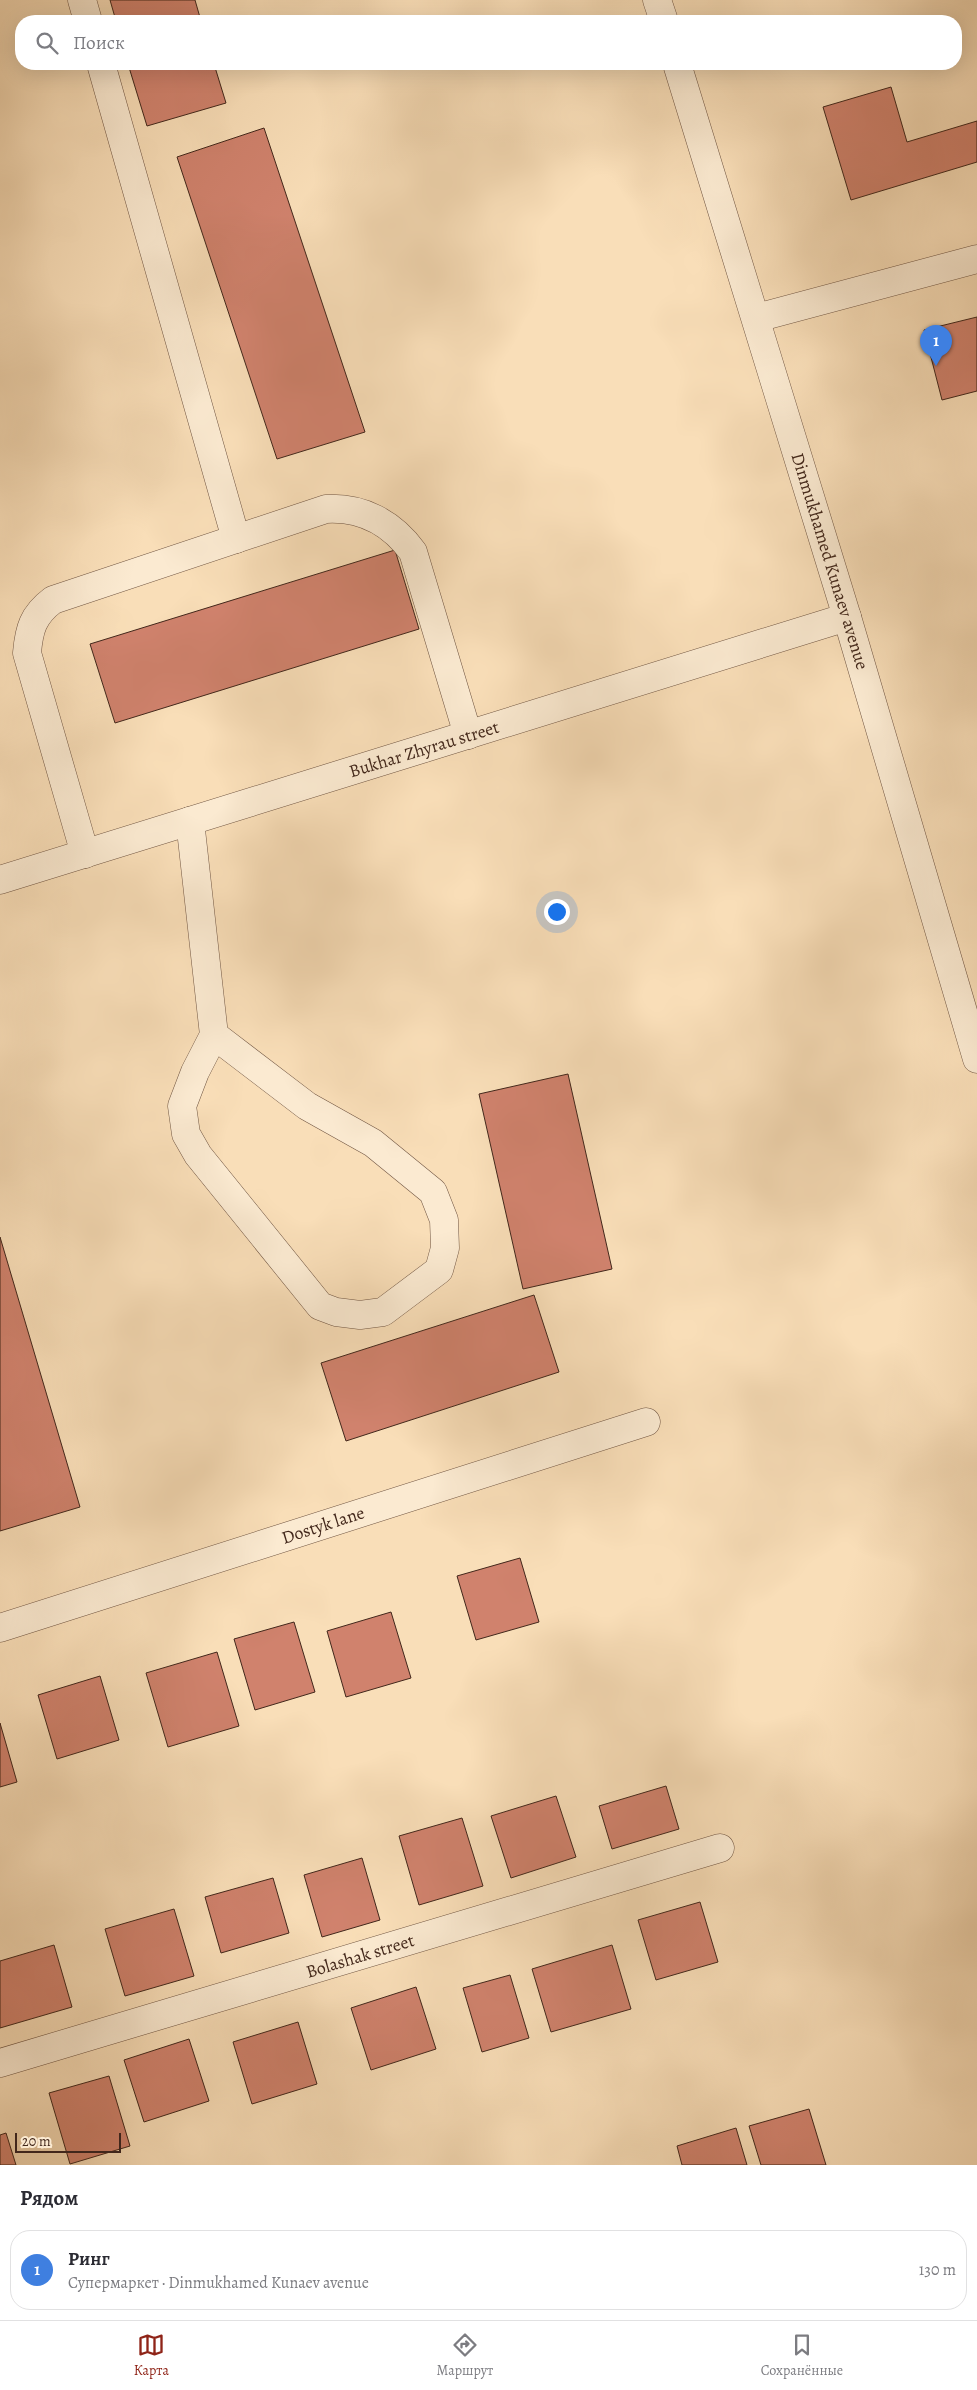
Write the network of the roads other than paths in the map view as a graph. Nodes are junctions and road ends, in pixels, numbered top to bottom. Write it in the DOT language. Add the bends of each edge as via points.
graph roads {
  1 [pos="82,0"];
  2 [pos="657,0"];
  3 [pos="86,15"];
  4 [pos="662,15"];
  5 [pos="102,70"];
  6 [pos="679,70"];
  7 [pos="977,259"];
  8 [pos="756,318"];
  9 [pos="236,539"];
  10 [pos="847,618"];
  11 [pos="468,735"];
  12 [pos="190,821"];
  13 [pos="85,854"];
  14 [pos="0,880"];
  15 [pos="214,1035"];
  16 [pos="977,1059"];
  17 [pos="646,1422"];
  18 [pos="0,1628"];
  19 [pos="720,1848"];
  20 [pos="0,2063"];
  1 -- 3 [label="street"];
  2 -- 4 [label="street"];
  5 -- 9 [label="street"];
  6 -- 8 [label="street, Dinmukhamed Kunaev avenue"];
  7 -- 8 [label="street"];
  8 -- 10 [label="street, Dinmukhamed Kunaev avenue"];
  9 -- 11 [label="street" via="326,510 344,508 382,522 402,537 413,552"];
  9 -- 13 [label="street" via="53,600 40,610 34,622 27,654"];
  10 -- 11 [label="street, Bukhar Zhyrau street"];
  10 -- 16 [label="street, Dinmukhamed Kunaev avenue"];
  11 -- 12 [label="street, Bukhar Zhyrau street"];
  12 -- 13 [label="street, Bukhar Zhyrau street"];
  12 -- 15 [label="street"];
  13 -- 14 [label="street, Bukhar Zhyrau street"];
  15 -- 15 [label="street" via="182,1106 186,1134 198,1155 320,1306 360,1315 383,1312 439,1270 445,1248 444,1220 433,1192 373,1143 307,1106"];
  17 -- 18 [label="street, Dostyk lane"];
  19 -- 20 [label="street, Bolashak street"];
}
